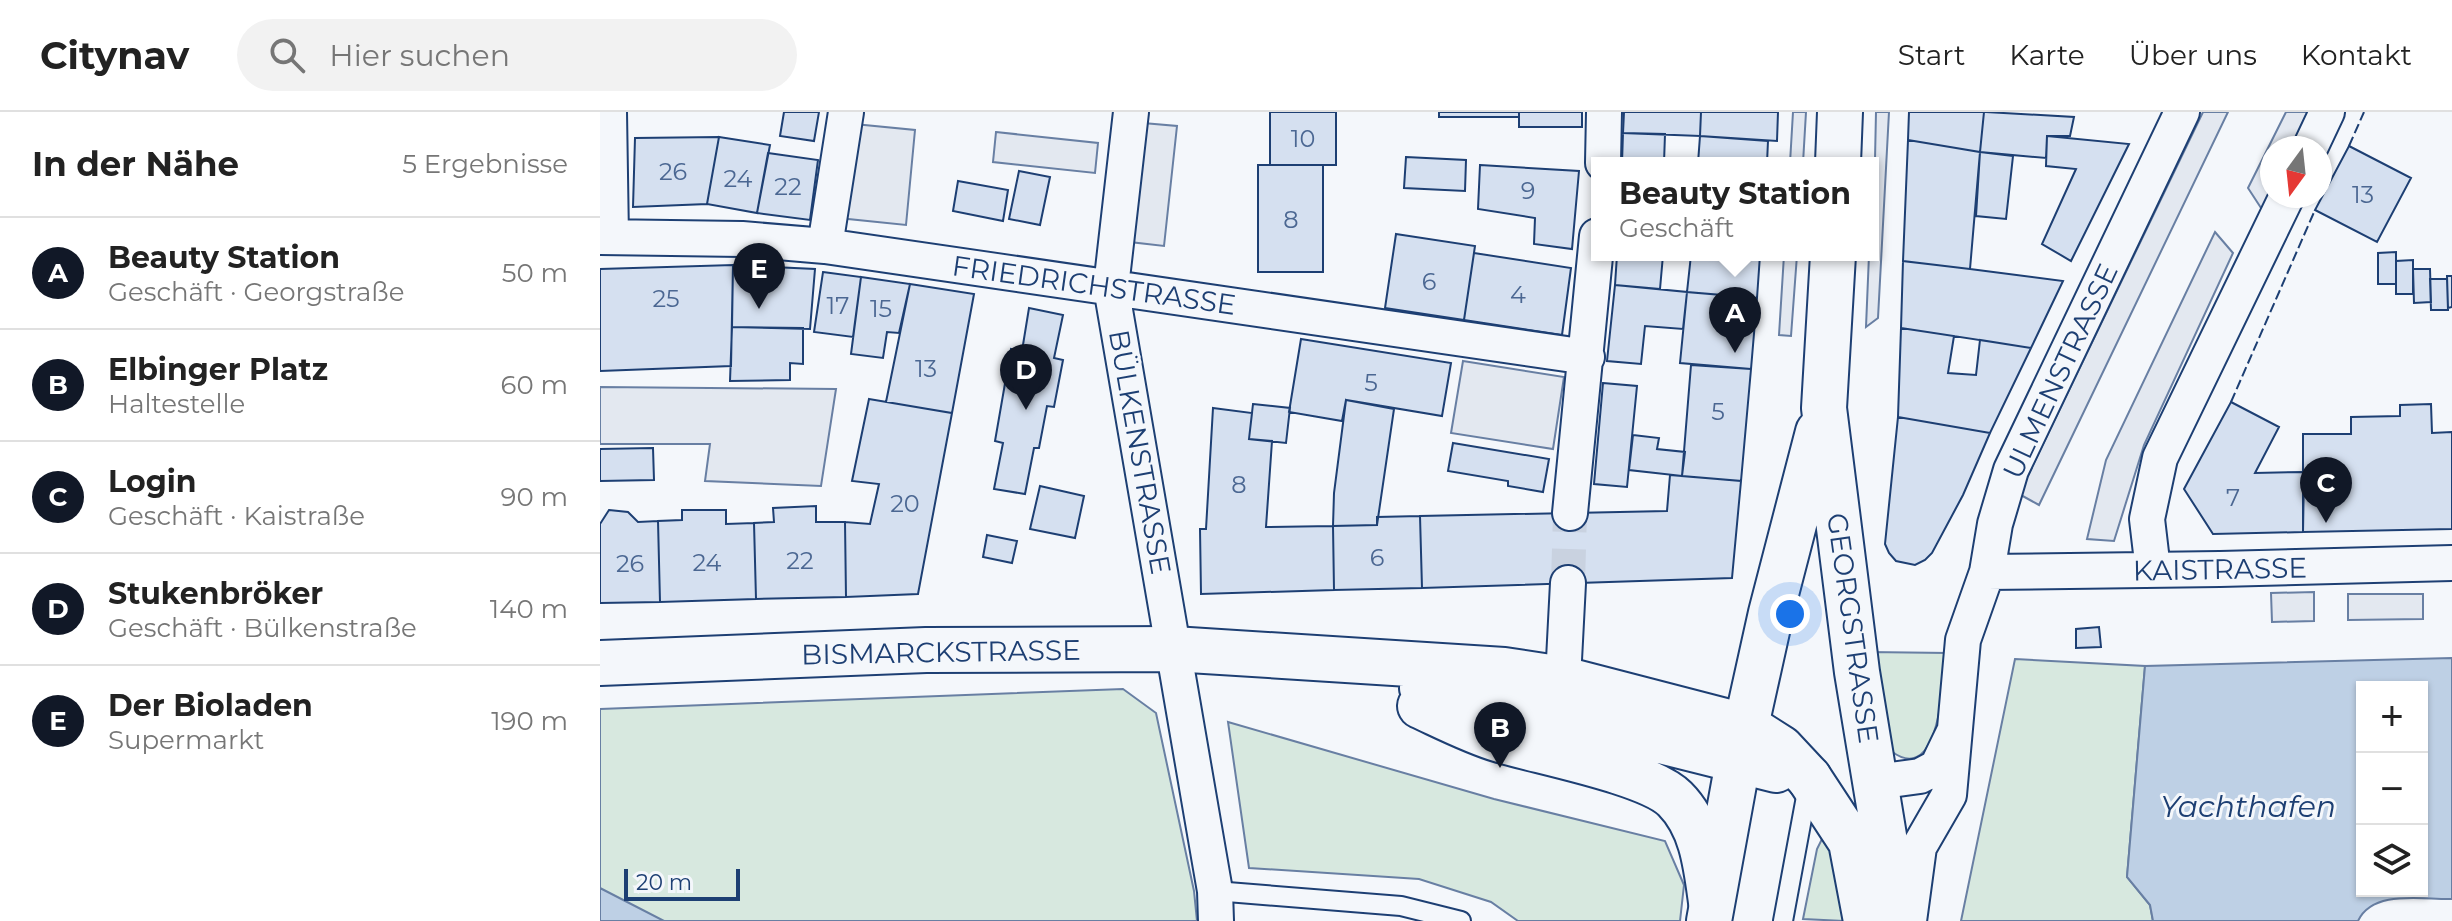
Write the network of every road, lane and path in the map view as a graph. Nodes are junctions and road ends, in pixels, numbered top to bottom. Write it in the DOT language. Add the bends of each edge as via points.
graph roads {
  1 [pos="609,112"];
  2 [pos="846,112"];
  3 [pos="1119,112"];
  4 [pos="1131,112"];
  5 [pos="1604,112"];
  6 [pos="1840,112"];
  7 [pos="2182,112"];
  8 [pos="2327,112"];
  9 [pos="2316,136"];
  10 [pos="1603,157"];
  11 [pos="1838,157"];
  12 [pos="2281,208"];
  13 [pos="606,237"];
  14 [pos="825,246"];
  15 [pos="1595,261"];
  16 [pos="1833,261"];
  17 [pos="1111,287"];
  18 [pos="1587,357"];
  19 [pos="1824,408"];
  20 [pos="1570,513"];
  21 [pos="2452,563"];
  22 [pos="2153,570"];
  23 [pos="1987,572"];
  24 [pos="1568,583"];
  25 [pos="1173,649"];
  26 [pos="1283,655"];
  27 [pos="600,663"];
  28 [pos="1353,674"];
  29 [pos="1563,679"];
  30 [pos="1953,734"];
  31 [pos="1743,744"];
  32 [pos="1809,778"];
  33 [pos="1876,782"];
  34 [pos="1215,906"];
  35 [pos="1710,912"];
  36 [pos="1461,921"];
  37 [pos="1783,921"];
  38 [pos="1866,921"];
  39 [pos="1887,921"];
  40 [pos="1909,921"];
  1 -- 13 [label="street"];
  2 -- 14 [label="street"];
  3 -- 4 [label="lane"];
  4 -- 17 [label="street, BÜLKENSTRASSE"];
  5 -- 10 [label="street"];
  6 -- 11 [label="street"];
  7 -- 23 [label="street, ULMENSTRASSE" via="2011,470"];
  8 -- 9 [label="street"];
  12 -- 22 [label="street" via="2160,458 2147,519"];
  13 -- 14 [label="street, FRIEDRICHSTRASSE"];
  14 -- 17 [label="street, FRIEDRICHSTRASSE"];
  15 -- 18 [label="street"];
  16 -- 19 [label="street, GEORGSTRASSE"];
  17 -- 18 [label="street, FRIEDRICHSTRASSE"];
  17 -- 25 [label="street, BÜLKENSTRASSE"];
  18 -- 20 [label="street"];
  19 -- 31 [label="street, GEORGSTRASSE"];
  19 -- 33 [label="street, GEORGSTRASSE"];
  21 -- 22 [label="street, KAISTRASSE"];
  22 -- 23 [label="street, KAISTRASSE"];
  23 -- 30 [label="street, ULMENSTRASSE" via="1963,640"];
  24 -- 29 [label="street"];
  25 -- 26 [label="street, BISMARCKSTRASSE"];
  25 -- 27 [label="street, BISMARCKSTRASSE" via="926,650"];
  25 -- 34 [label="street, BÜLKENSTRASSE"];
  26 -- 28 [label="street, BISMARCKSTRASSE"];
  26 -- 29 [label="street, BISMARCKSTRASSE"];
  28 -- 31 [label="street, BISMARCKSTRASSE" via="1597,725"];
  28 -- 35 [label="street, BISMARCKSTRASSE" via="1498,740 1621,774 1674,797 1703,851"];
  29 -- 31 [label="street, BISMARCKSTRASSE"];
  30 -- 33 [label="street" via="1937,767 1920,776"];
  30 -- 40 [label="street, ULMENSTRASSE" via="1949,795 1919,847"];
  31 -- 32 [label="street, BISMARCKSTRASSE" via="1781,748"];
  31 -- 35 [label="street, GEORGSTRASSE"];
  32 -- 33 [label="street, GEORGSTRASSE"];
  32 -- 37 [label="lane"];
  32 -- 38 [label="street, BISMARCKSTRASSE" via="1851,842"];
  33 -- 39 [label="street" via="1886,848"];
  34 -- 36 [label="lane" via="1401,906"];
}
